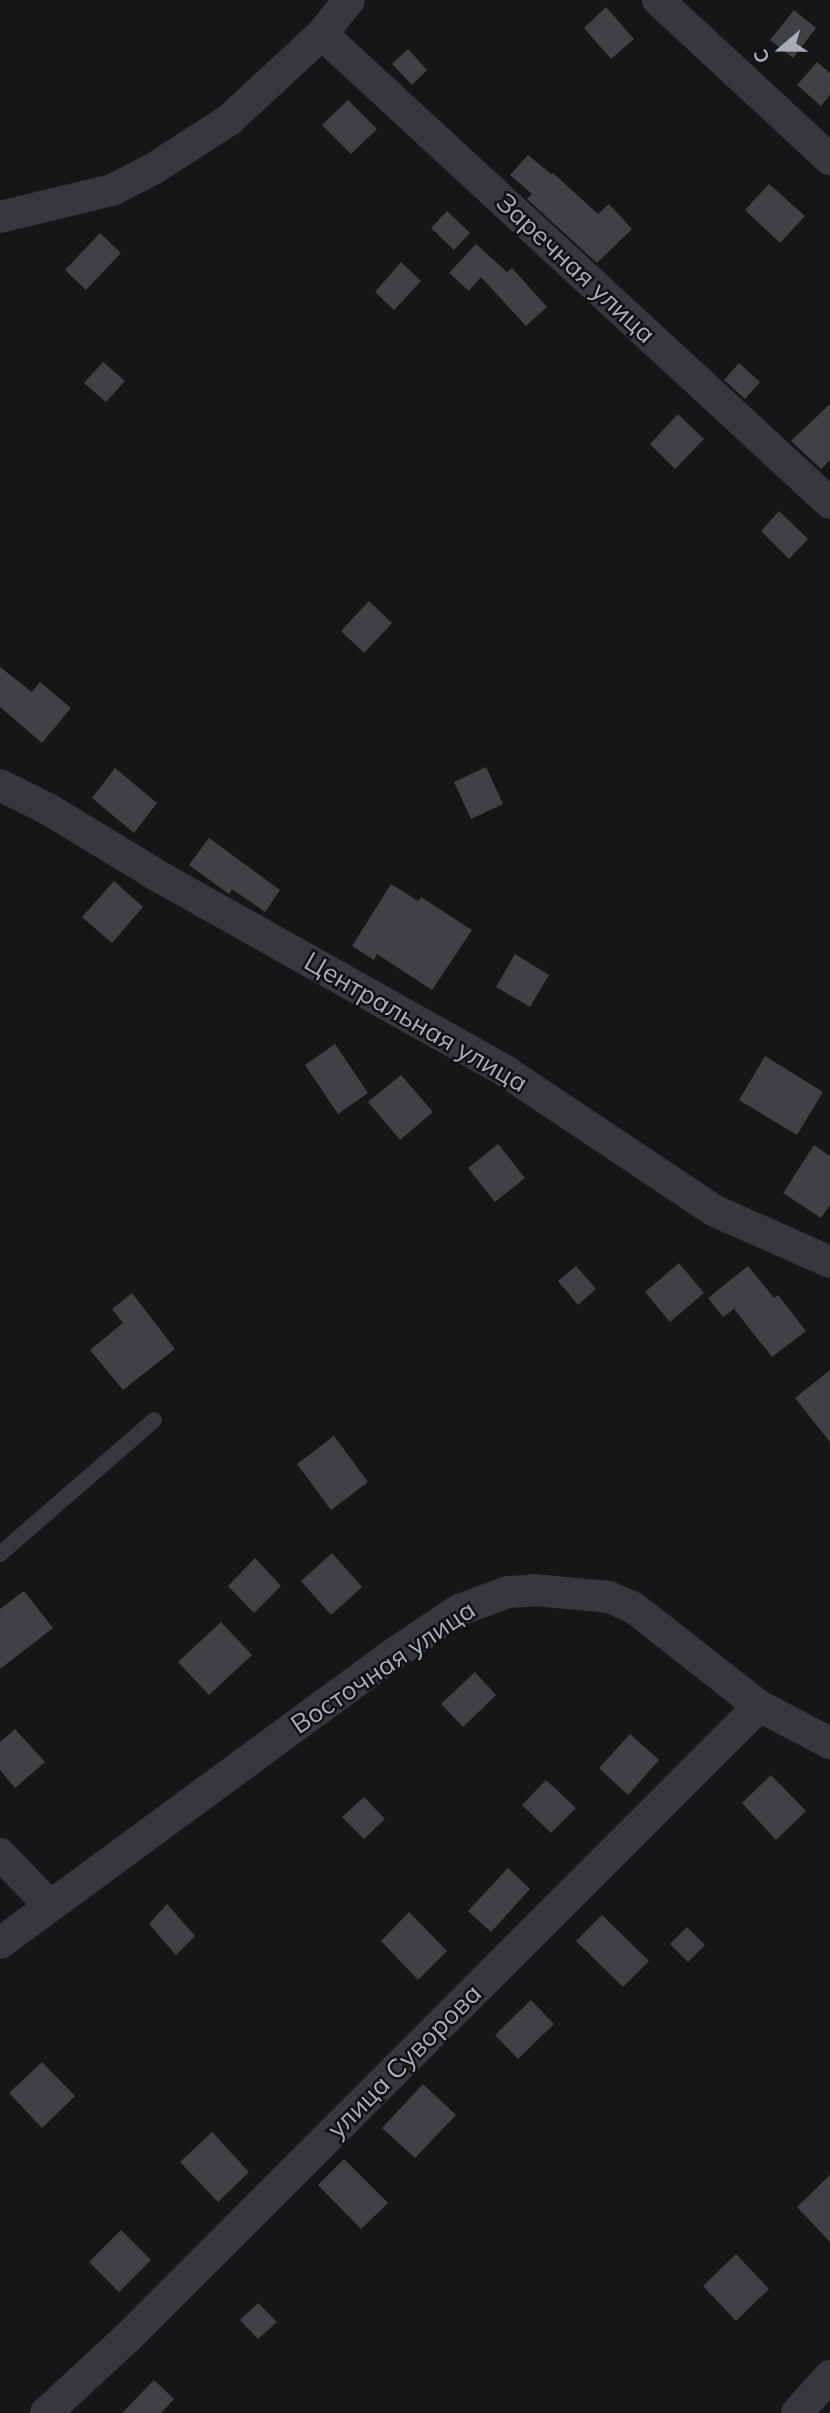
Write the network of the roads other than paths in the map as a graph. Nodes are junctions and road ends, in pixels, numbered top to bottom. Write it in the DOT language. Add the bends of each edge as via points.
graph roads {
  1 [pos="349,0"];
  2 [pos="658,0"];
  3 [pos="321,34"];
  4 [pos="830,159"];
  5 [pos="0,217"];
  6 [pos="830,503"];
  7 [pos="0,785"];
  8 [pos="830,1262"];
  9 [pos="154,1420"];
  10 [pos="0,1554"];
  11 [pos="759,1706"];
  12 [pos="830,1743"];
  13 [pos="0,1854"];
  14 [pos="50,1906"];
  15 [pos="0,1943"];
  16 [pos="830,2376"];
  17 [pos="47,2413"];
  18 [pos="797,2413"];
  1 -- 3 [label="street"];
  2 -- 4 [label="street"];
  3 -- 5 [label="street" via="229,120 153,169 112,190"];
  3 -- 6 [label="street, Заречная улица"];
  7 -- 8 [label="street, Центральная улица" via="505,1071 715,1211"];
  9 -- 10 [label="lane"];
  11 -- 12 [label="street, Восточная улица"];
  11 -- 14 [label="street, Восточная улица" via="634,1608 609,1597 534,1590 487,1598 459,1610 386,1659"];
  11 -- 17 [label="street, улица Суворова"];
  13 -- 14 [label="street"];
  14 -- 15 [label="street, Восточная улица"];
  16 -- 18 [label="street"];
}
